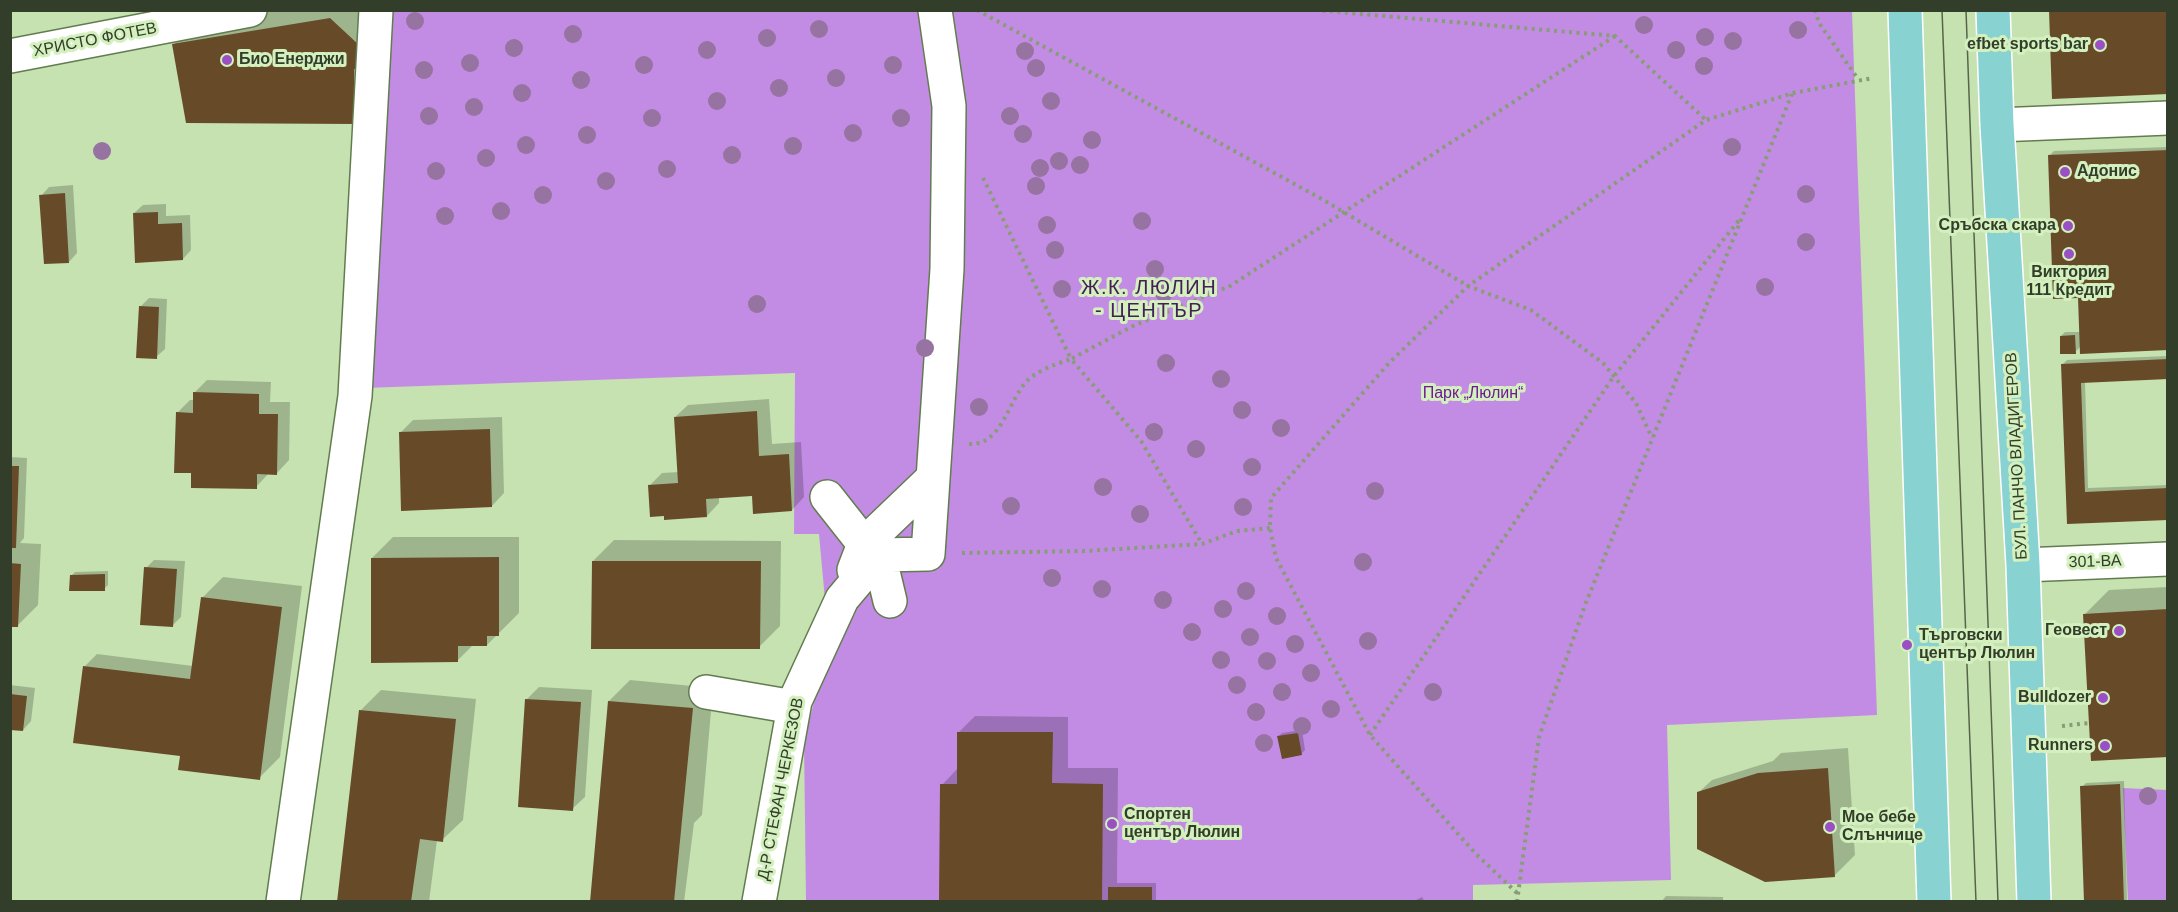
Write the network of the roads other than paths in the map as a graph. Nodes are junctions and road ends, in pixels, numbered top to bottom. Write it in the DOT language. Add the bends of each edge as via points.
graph roads {
  1 [pos="250,10"];
  2 [pos="376,10"];
  3 [pos="935,10"];
  4 [pos="1905,10"];
  5 [pos="1993,10"];
  6 [pos="10,56"];
  7 [pos="2168,118"];
  8 [pos="1997,125"];
  9 [pos="932,479"];
  10 [pos="826,497"];
  11 [pos="871,549"];
  12 [pos="2168,559"];
  13 [pos="2023,565"];
  14 [pos="890,601"];
  15 [pos="706,692"];
  16 [pos="794,707"];
  17 [pos="283,902"];
  18 [pos="759,902"];
  19 [pos="1934,902"];
  20 [pos="2034,902"];
  1 -- 6 [label="street, ХРИСТО ФОТЕВ"];
  2 -- 17 [label="street" via="355,396"];
  3 -- 9 [label="street" via="949,106 947,269"];
  4 -- 19 [label="main road"];
  5 -- 8 [label="main road, БУЛ. ПАНЧО ВЛАДИГЕРОВ"];
  7 -- 8 [label="street"];
  8 -- 13 [label="main road, БУЛ. ПАНЧО ВЛАДИГЕРОВ"];
  9 -- 11 [label="street, Д-Р СТЕФАН ЧЕРКЕЗОВ"];
  9 -- 11 [label="street" via="928,554"];
  10 -- 11 [label="street"];
  11 -- 14 [label="street"];
  11 -- 16 [label="street, Д-Р СТЕФАН ЧЕРКЕЗОВ" via="842,600"];
  12 -- 13 [label="street, 301-ВА"];
  13 -- 20 [label="main road, БУЛ. ПАНЧО ВЛАДИГЕРОВ"];
  15 -- 16 [label="street"];
  16 -- 18 [label="street, Д-Р СТЕФАН ЧЕРКЕЗОВ"];
}
